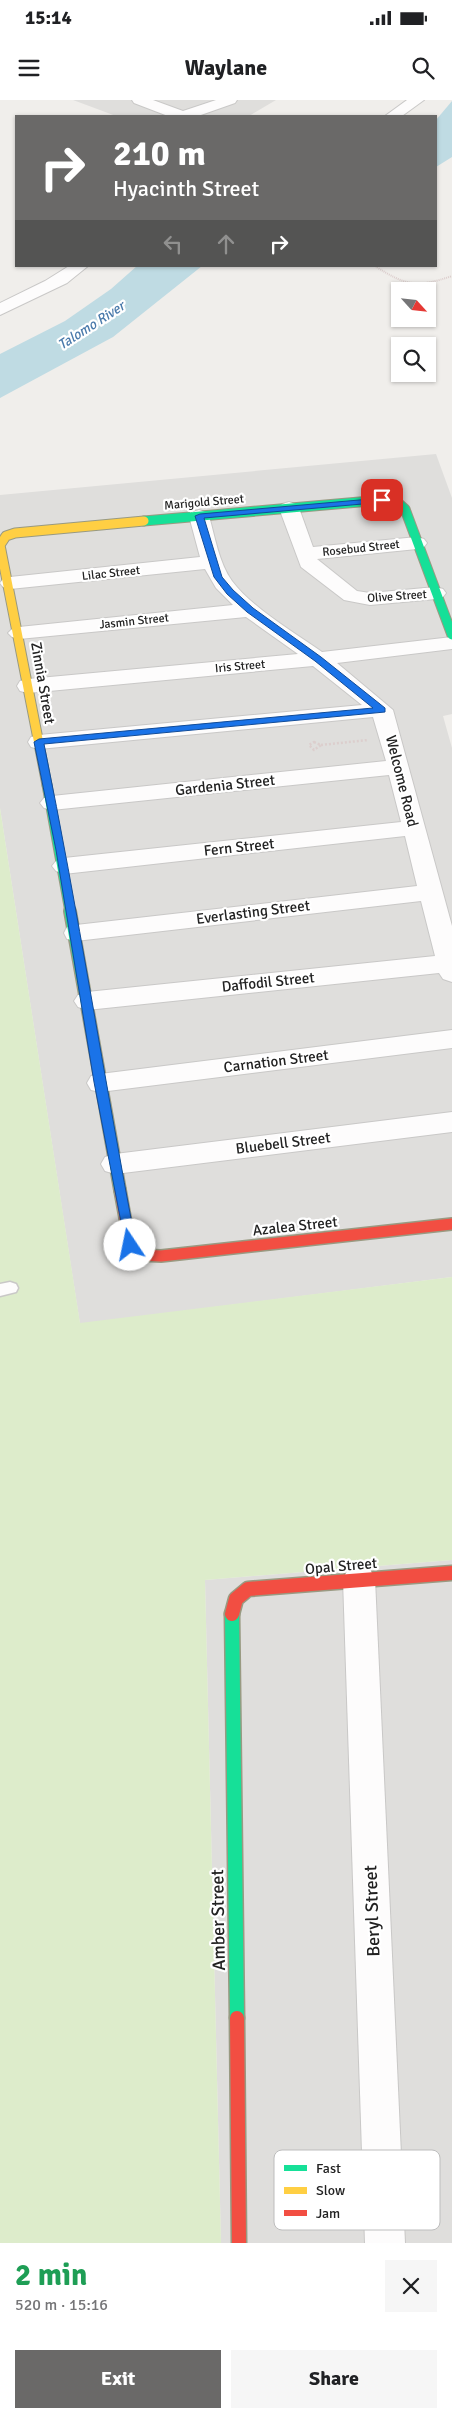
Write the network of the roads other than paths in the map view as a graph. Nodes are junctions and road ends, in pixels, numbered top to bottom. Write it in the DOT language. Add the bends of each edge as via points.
graph roads {
  1 [pos="140,100"];
  2 [pos="230,100"];
  3 [pos="417,100"];
  4 [pos="179,115"];
  5 [pos="185,115"];
  6 [pos="394,115"];
  7 [pos="79,267"];
  8 [pos="0,310"];
  9 [pos="289,508"];
  10 [pos="200,516"];
  11 [pos="15,533"];
  12 [pos="417,543"];
  13 [pos="305,554"];
  14 [pos="212,562"];
  15 [pos="10,583"];
  16 [pos="436,593"];
  17 [pos="250,610"];
  18 [pos="19,632"];
  19 [pos="452,635"];
  20 [pos="452,643"];
  21 [pos="318,659"];
  22 [pos="28,686"];
  23 [pos="382,710"];
  24 [pos="39,742"];
  25 [pos="398,767"];
  26 [pos="52,803"];
  27 [pos="414,828"];
  28 [pos="64,866"];
  29 [pos="431,892"];
  30 [pos="76,933"];
  31 [pos="451,968"];
  32 [pos="87,1001"];
  33 [pos="452,1039"];
  34 [pos="100,1082"];
  35 [pos="452,1122"];
  36 [pos="115,1164"];
  37 [pos="452,1224"];
  38 [pos="141,1255"];
  39 [pos="452,1573"];
  40 [pos="359,1579"];
  41 [pos="235,1597"];
  42 [pos="381,2150"];
  43 [pos="384,2230"];
  44 [pos="239,2243"];
  45 [pos="385,2243"];
  1 -- 4 [label="street"];
  2 -- 5 [label="street"];
  3 -- 6 [label="street"];
  7 -- 8 [label="street" via="57,282"];
  9 -- 10 [label="street, Marigold Street"];
  9 -- 12 [label="street, Marigold Street" via="396,501 405,509"];
  9 -- 13 [label="street, Olive Street"];
  10 -- 11 [label="street, Marigold Street"];
  10 -- 14 [label="street"];
  11 -- 15 [label="street, Zinnia Street" via="6,536 0,545"];
  12 -- 13 [label="street, Rosebud Street"];
  12 -- 16 [label="street"];
  13 -- 16 [label="street, Olive Street" via="313,569 351,596 370,599"];
  14 -- 15 [label="street, Lilac Street"];
  14 -- 17 [label="street" via="223,584"];
  15 -- 18 [label="street, Zinnia Street"];
  16 -- 19 [label="street"];
  17 -- 18 [label="street, Jasmin Street"];
  17 -- 21 [label="street"];
  18 -- 22 [label="street, Zinnia Street"];
  20 -- 21 [label="street, Iris Street"];
  21 -- 22 [label="street, Iris Street"];
  21 -- 23 [label="street"];
  22 -- 24 [label="street, Zinnia Street"];
  23 -- 24 [label="street"];
  23 -- 25 [label="street, Welcome Road"];
  24 -- 26 [label="street, Zinnia Street"];
  25 -- 26 [label="street, Gardenia Street"];
  25 -- 27 [label="street, Welcome Road"];
  26 -- 28 [label="street, Zinnia Street"];
  27 -- 28 [label="street, Fern Street"];
  27 -- 29 [label="street, Welcome Road"];
  28 -- 30 [label="street, Zinnia Street"];
  29 -- 30 [label="street, Everlasting Street"];
  29 -- 31 [label="street, Welcome Road"];
  30 -- 32 [label="street, Zinnia Street"];
  31 -- 32 [label="street, Daffodil Street"];
  32 -- 34 [label="street, Zinnia Street"];
  33 -- 34 [label="street, Carnation Street"];
  34 -- 36 [label="street, Zinnia Street"];
  35 -- 36 [label="street, Bluebell Street"];
  36 -- 38 [label="street, Zinnia Street" via="130,1245"];
  37 -- 38 [label="street, Azalea Street" via="161,1256"];
  39 -- 40 [label="street, Opal Street"];
  40 -- 41 [label="street, Opal Street" via="248,1589"];
  40 -- 42 [label="street, Beryl Street"];
  41 -- 44 [label="street, Amber Street" via="232,1612"];
  43 -- 45 [label="street, Beryl Street"];
}
